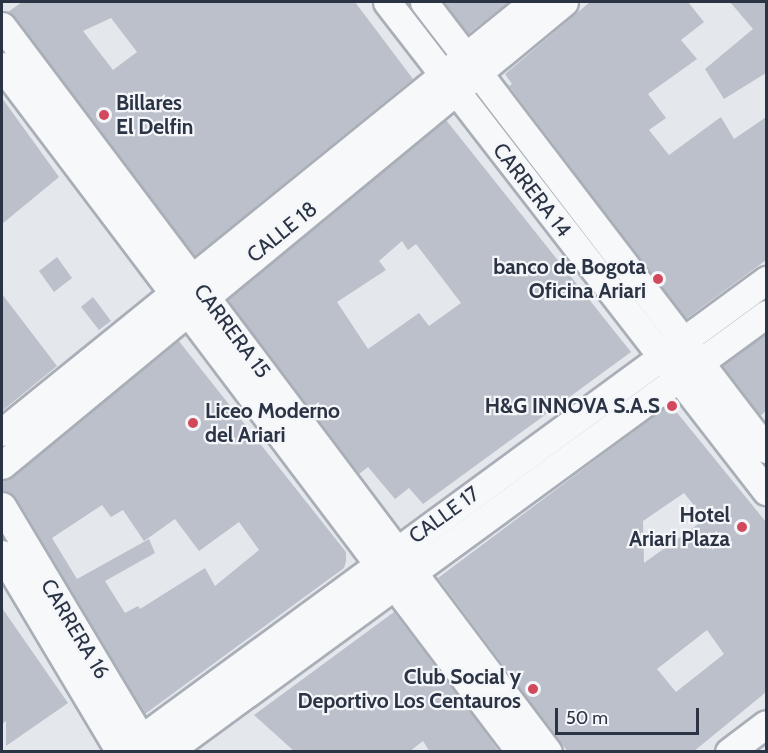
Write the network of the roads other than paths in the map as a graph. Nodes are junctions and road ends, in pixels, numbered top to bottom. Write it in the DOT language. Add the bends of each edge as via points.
graph roads {
  1 [pos="387,2"];
  2 [pos="533,2"];
  3 [pos="564,2"];
  4 [pos="429,8"];
  5 [pos="2,26"];
  6 [pos="412,34"];
  7 [pos="472,64"];
  8 [pos="2,66"];
  9 [pos="450,83"];
  10 [pos="766,280"];
  11 [pos="189,295"];
  12 [pos="766,314"];
  13 [pos="684,341"];
  14 [pos="662,357"];
  15 [pos="700,362"];
  16 [pos="678,378"];
  17 [pos="2,432"];
  18 [pos="766,449"];
  19 [pos="2,465"];
  20 [pos="766,491"];
  21 [pos="2,506"];
  22 [pos="2,554"];
  23 [pos="396,568"];
  24 [pos="282,652"];
  25 [pos="766,724"];
  26 [pos="133,748"];
  27 [pos="167,752"];
  28 [pos="520,752"];
  29 [pos="548,752"];
  30 [pos="729,752"];
  1 -- 6 [label="street, CARRERA 14"];
  2 -- 7 [label="street, CALLE 18"];
  3 -- 7 [label="street, CALLE 18"];
  4 -- 6 [label="street"];
  4 -- 7 [label="street, CARRERA 14"];
  5 -- 11 [label="street, CARRERA 15"];
  6 -- 9 [label="street, CARRERA 14"];
  7 -- 9 [label="street, CALLE 18"];
  7 -- 13 [label="street, CARRERA 14"];
  8 -- 11 [label="street, CARRERA 15"];
  9 -- 11 [label="street, CALLE 18"];
  9 -- 14 [label="street, CARRERA 14"];
  10 -- 13 [label="street, CALLE 17"];
  11 -- 17 [label="street, CALLE 18"];
  11 -- 19 [label="street, CALLE 18"];
  11 -- 23 [label="street, CARRERA 15"];
  12 -- 15 [label="street, CALLE 17"];
  13 -- 14 [label="street, CALLE 17"];
  13 -- 15 [label="street, CARRERA 14"];
  14 -- 16 [label="street, CARRERA 14"];
  14 -- 23 [label="street, CALLE 17"];
  15 -- 16 [label="street, CALLE 17"];
  15 -- 18 [label="street, CARRERA 14"];
  16 -- 20 [label="street, CARRERA 14"];
  16 -- 23 [label="street, CALLE 17"];
  21 -- 26 [label="street, CARRERA 16"];
  22 -- 26 [label="street, CARRERA 16"];
  23 -- 24 [label="street, CALLE 17"];
  23 -- 28 [label="street, CARRERA 15"];
  23 -- 29 [label="street, CARRERA 15"];
  24 -- 26 [label="street, CALLE 17"];
  24 -- 27 [label="street, CALLE 17"];
  25 -- 30 [label="street"];
}
